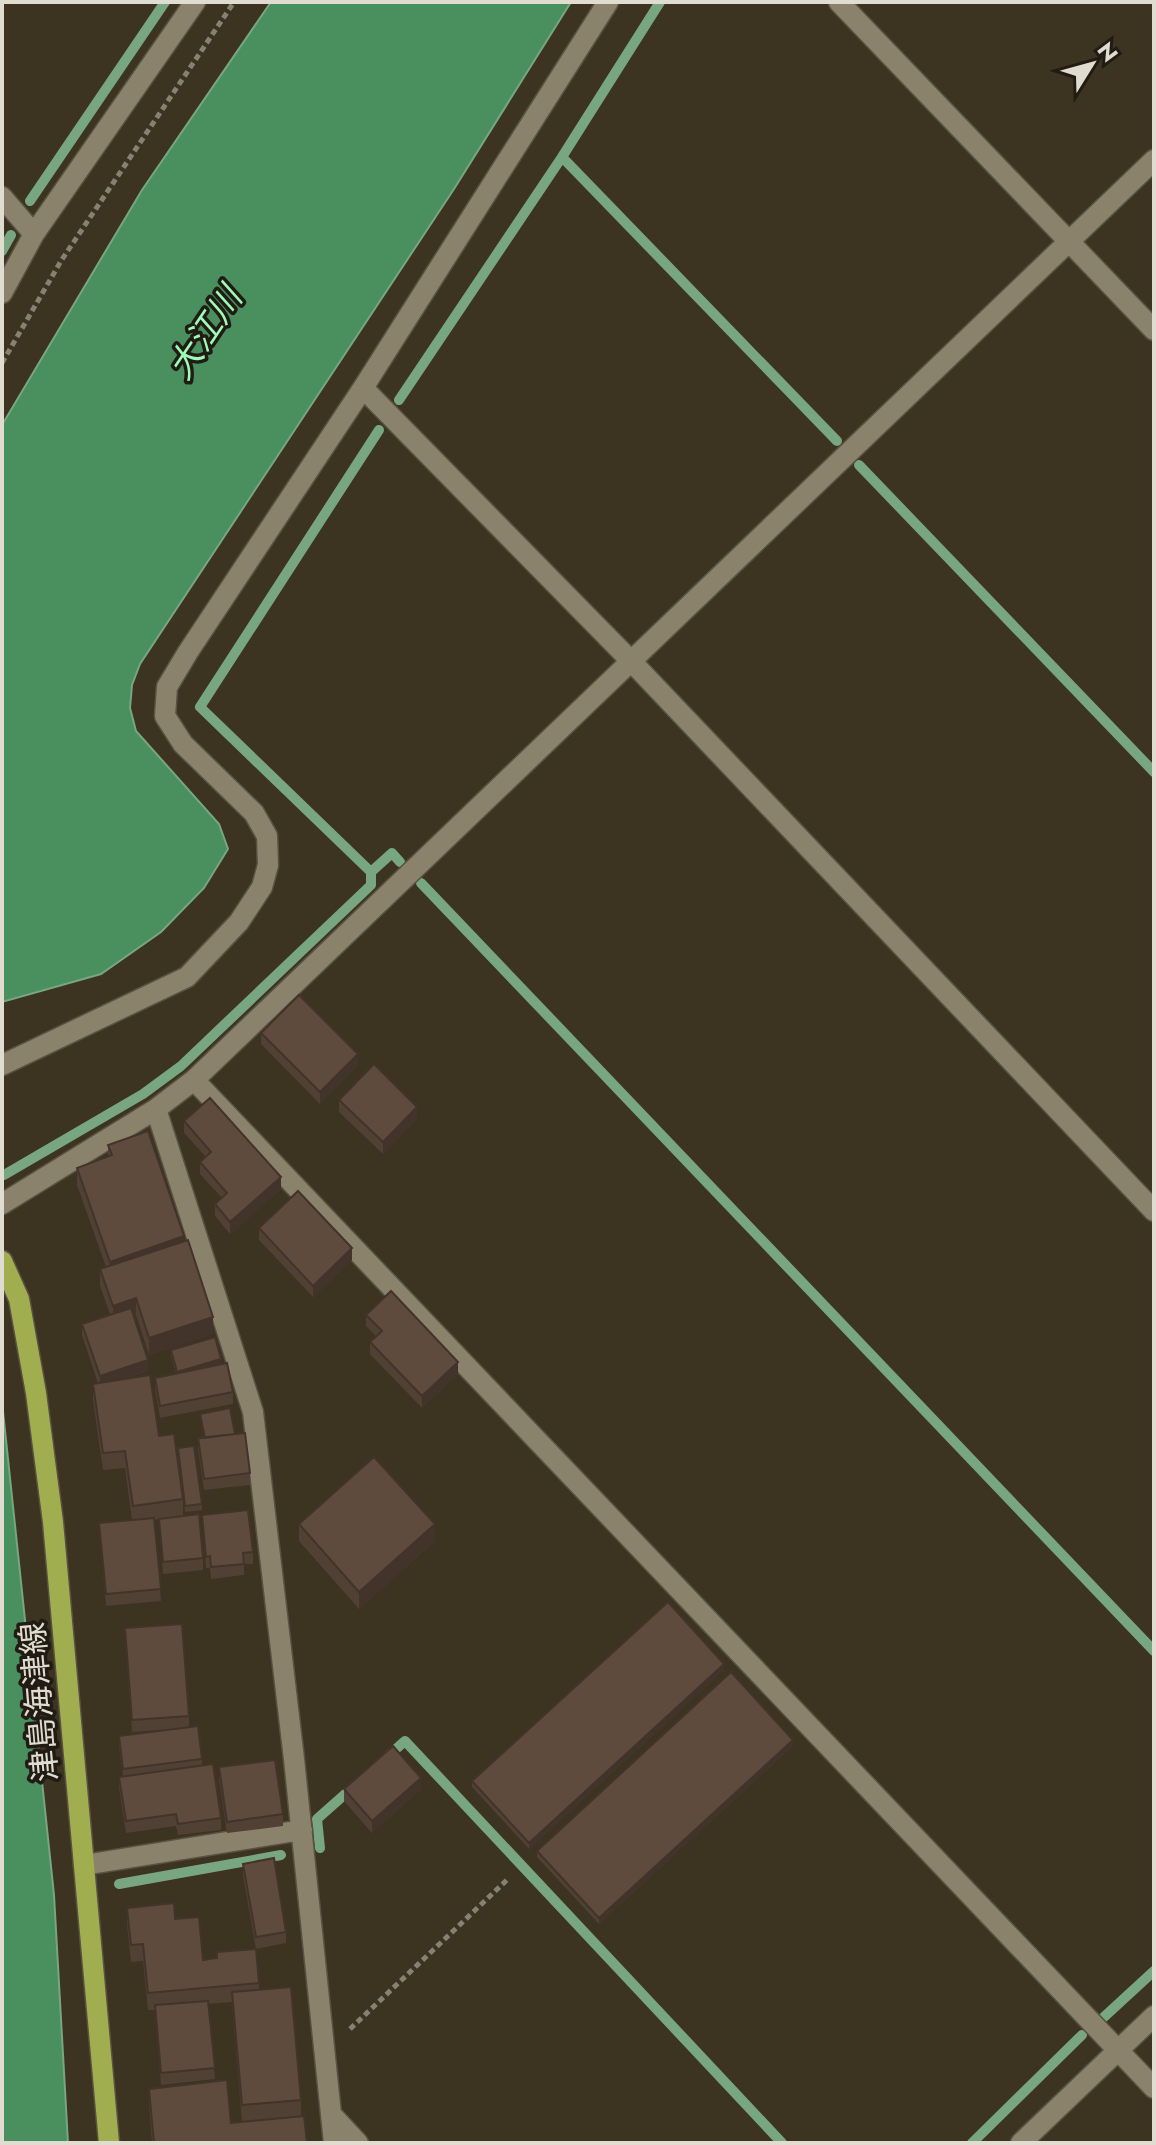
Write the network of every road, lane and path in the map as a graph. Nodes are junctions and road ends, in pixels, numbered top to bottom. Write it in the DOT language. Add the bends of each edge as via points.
graph roads {
  1 [pos="195,2"];
  2 [pos="234,2"];
  3 [pos="608,2"];
  4 [pos="839,2"];
  5 [pos="1154,160"];
  6 [pos="2,197"];
  7 [pos="34,234"];
  8 [pos="1070,241"];
  9 [pos="2,293"];
  10 [pos="1154,330"];
  11 [pos="2,363"];
  12 [pos="363,388"];
  13 [pos="631,661"];
  14 [pos="2,1065"];
  15 [pos="194,1080"];
  16 [pos="156,1109"];
  17 [pos="2,1204"];
  18 [pos="1154,1211"];
  19 [pos="2,1261"];
  20 [pos="302,1830"];
  21 [pos="84,1865"];
  22 [pos="509,1878"];
  23 [pos="1154,2016"];
  24 [pos="324,2044"];
  25 [pos="1118,2051"];
  26 [pos="1154,2088"];
  27 [pos="331,2114"];
  28 [pos="109,2143"];
  29 [pos="334,2143"];
  30 [pos="358,2143"];
  31 [pos="1021,2143"];
  1 -- 7 [label="street"];
  2 -- 11 [label="path" via="61,261"];
  3 -- 12 [label="street"];
  4 -- 8 [label="street"];
  5 -- 8 [label="street"];
  6 -- 7 [label="street"];
  7 -- 9 [label="street"];
  8 -- 10 [label="street"];
  8 -- 13 [label="street"];
  12 -- 13 [label="street"];
  12 -- 14 [label="street" via="167,687 165,716 172,728 254,813 267,836 262,887 239,922 187,977"];
  13 -- 15 [label="street"];
  13 -- 18 [label="street"];
  15 -- 16 [label="street"];
  15 -- 25 [label="street"];
  16 -- 17 [label="street"];
  16 -- 20 [label="street" via="253,1412"];
  19 -- 21 [label="main road, 津島海津線" via="19,1299 36,1393"];
  20 -- 21 [label="street"];
  20 -- 24 [label="street"];
  21 -- 28 [label="main road, 津島海津線"];
  22 -- 24 [label="path" via="334,2043"];
  23 -- 25 [label="street"];
  24 -- 27 [label="street"];
  25 -- 26 [label="street"];
  25 -- 31 [label="street"];
  27 -- 29 [label="street"];
  27 -- 30 [label="street"];
}
